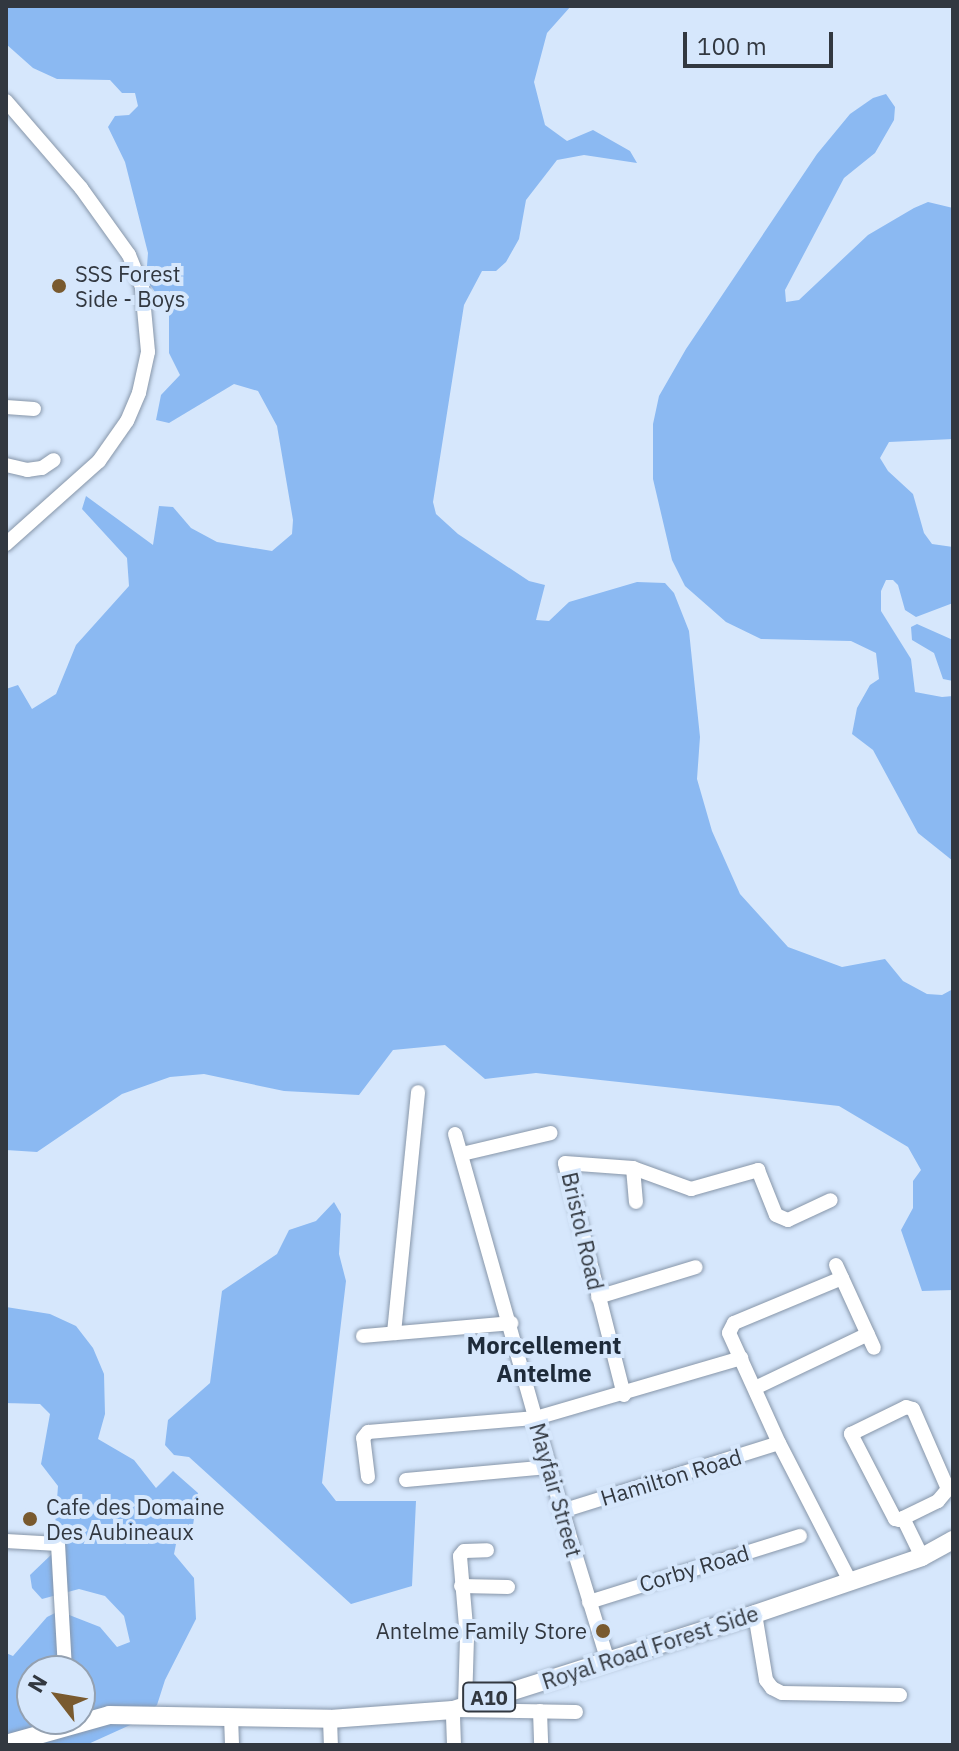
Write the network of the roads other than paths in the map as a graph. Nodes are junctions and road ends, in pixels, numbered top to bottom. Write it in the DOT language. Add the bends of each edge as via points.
graph roads {
  1 [pos="6,101"];
  2 [pos="6,407"];
  3 [pos="34,409"];
  4 [pos="54,460"];
  5 [pos="6,465"];
  6 [pos="6,544"];
  7 [pos="418,1092"];
  8 [pos="551,1133"];
  9 [pos="455,1134"];
  10 [pos="462,1154"];
  11 [pos="633,1168"];
  12 [pos="831,1200"];
  13 [pos="636,1202"];
  14 [pos="696,1267"];
  15 [pos="598,1297"];
  16 [pos="511,1323"];
  17 [pos="394,1333"];
  18 [pos="363,1336"];
  19 [pos="741,1358"];
  20 [pos="755,1388"];
  21 [pos="624,1395"];
  22 [pos="536,1418"];
  23 [pos="779,1443"];
  24 [pos="550,1467"];
  25 [pos="368,1477"];
  26 [pos="406,1480"];
  27 [pos="562,1511"];
  28 [pos="903,1518"];
  29 [pos="800,1536"];
  30 [pos="953,1540"];
  31 [pos="6,1541"];
  32 [pos="487,1550"];
  33 [pos="922,1557"];
  34 [pos="850,1581"];
  35 [pos="461,1586"];
  36 [pos="508,1587"];
  37 [pos="589,1602"];
  38 [pos="755,1614"];
  39 [pos="64,1655"];
  40 [pos="608,1661"];
  41 [pos="900,1695"];
  42 [pos="459,1707"];
  43 [pos="540,1711"];
  44 [pos="576,1712"];
  45 [pos="231,1716"];
  46 [pos="96,1717"];
  47 [pos="330,1719"];
  48 [pos="31,1735"];
  49 [pos="6,1744"];
  50 [pos="232,1745"];
  51 [pos="331,1745"];
  52 [pos="454,1745"];
  53 [pos="541,1745"];
  1 -- 6 [label="street" via="81,188 129,255 142,287 148,340 139,393 127,421 99,461"];
  2 -- 3 [label="street"];
  4 -- 5 [label="street" via="27,470"];
  7 -- 17 [label="street"];
  8 -- 10 [label="street"];
  9 -- 10 [label="street, Mayfair Street"];
  10 -- 16 [label="street, Mayfair Street"];
  11 -- 12 [label="street, Bristol Road" via="691,1189 752,1169 762,1174 781,1219"];
  11 -- 13 [label="street"];
  11 -- 15 [label="street, Bristol Road" via="565,1163"];
  14 -- 15 [label="street" via="643,1276"];
  15 -- 21 [label="street, Bristol Road"];
  16 -- 17 [label="street"];
  16 -- 22 [label="street, Mayfair Street"];
  17 -- 18 [label="street"];
  19 -- 20 [label="street"];
  19 -- 20 [label="street" via="729,1333 734,1323 839,1271 871,1341"];
  19 -- 21 [label="street"];
  20 -- 23 [label="street"];
  21 -- 22 [label="street"];
  22 -- 24 [label="street, Mayfair Street"];
  22 -- 25 [label="street" via="368,1432 363,1438"];
  23 -- 27 [label="street, Hamilton Road"];
  23 -- 34 [label="street"];
  24 -- 26 [label="street"];
  24 -- 27 [label="street, Mayfair Street"];
  27 -- 37 [label="street, Mayfair Street"];
  28 -- 28 [label="street" via="895,1519 851,1434 906,1407 913,1409 948,1489 938,1501"];
  28 -- 33 [label="street"];
  29 -- 37 [label="street, Corby Road"];
  30 -- 33 [label="main road, Royal Road Forest Side / A10"];
  31 -- 39 [label="street" via="58,1544"];
  32 -- 35 [label="street" via="461,1553"];
  33 -- 34 [label="main road, Royal Road Forest Side / A10"];
  34 -- 38 [label="main road, Royal Road Forest Side / A10"];
  35 -- 36 [label="street"];
  35 -- 42 [label="street" via="467,1638"];
  37 -- 40 [label="street, Mayfair Street"];
  38 -- 40 [label="main road, Royal Road Forest Side / A10"];
  38 -- 41 [label="street" via="766,1680 772,1688 782,1693"];
  40 -- 42 [label="main road, Royal Road Forest Side / A10"];
  42 -- 43 [label="street"];
  42 -- 47 [label="main road, Royal Road Forest Side / A10"];
  42 -- 52 [label="street"];
  43 -- 44 [label="street"];
  43 -- 53 [label="street"];
  45 -- 46 [label="main road, Royal Road Forest Side / A10"];
  45 -- 47 [label="main road, Royal Road Forest Side / A10"];
  45 -- 50 [label="street"];
  47 -- 51 [label="street"];
  48 -- 49 [label="main road, Royal Road Forest Side / A10"];
}
